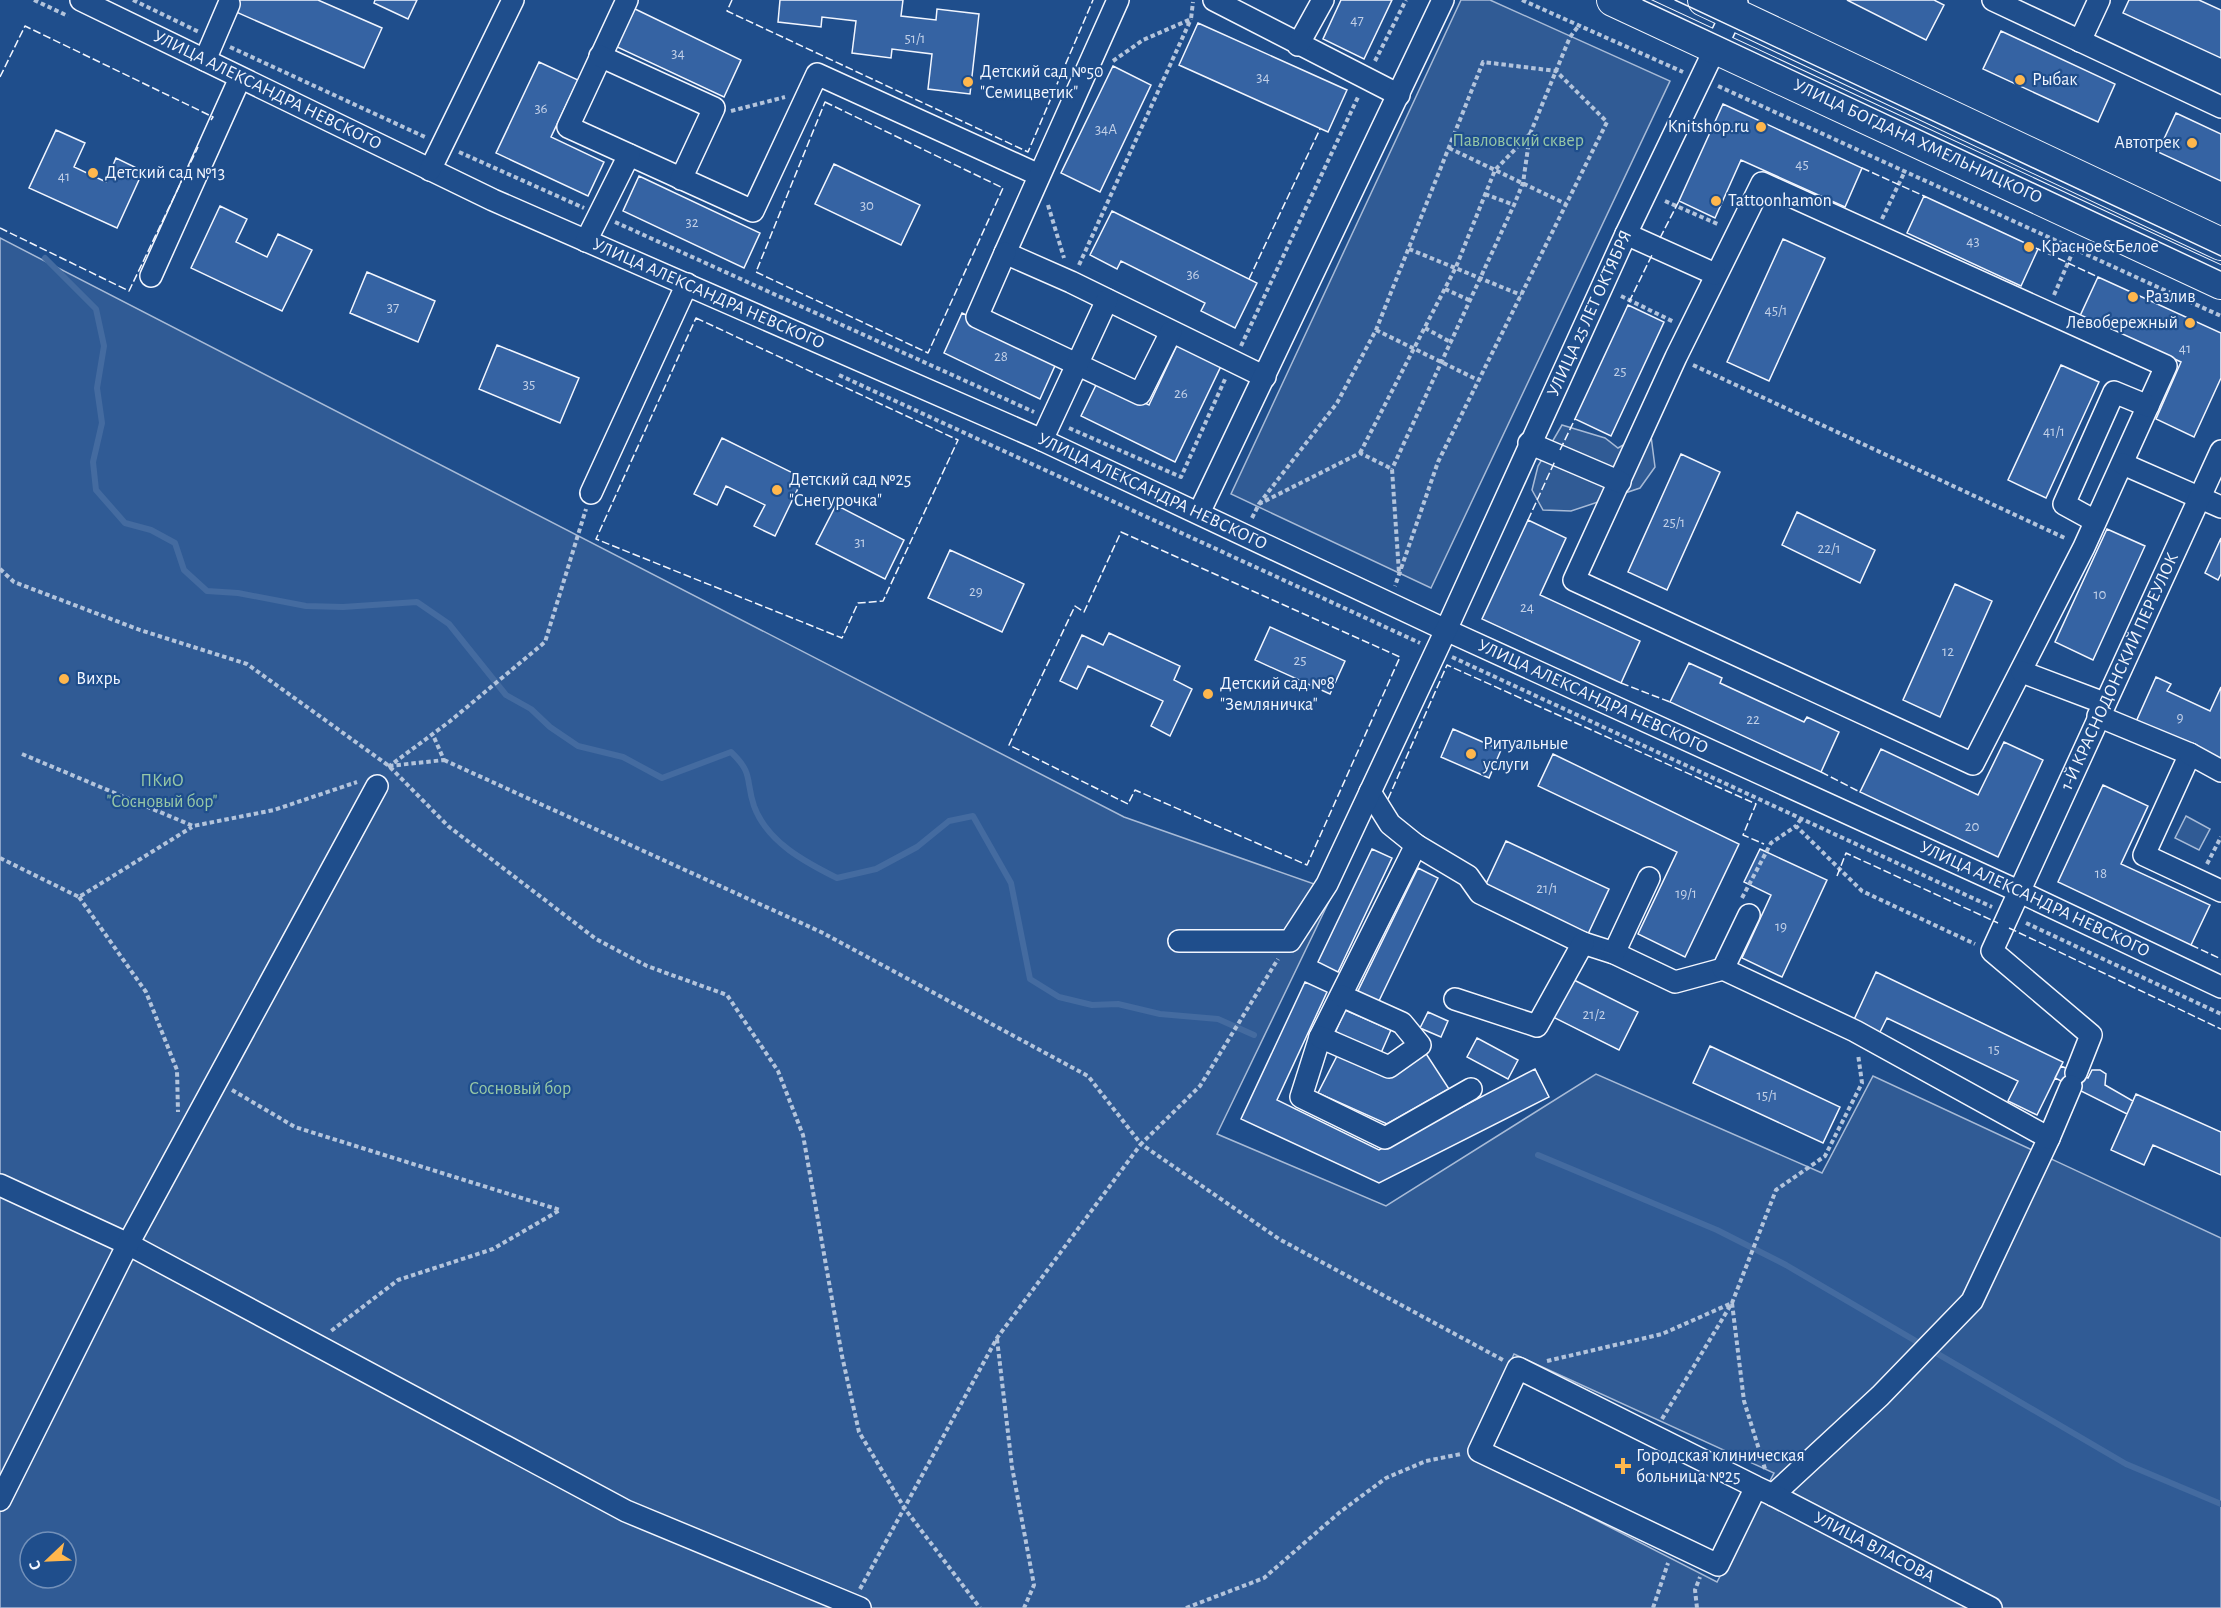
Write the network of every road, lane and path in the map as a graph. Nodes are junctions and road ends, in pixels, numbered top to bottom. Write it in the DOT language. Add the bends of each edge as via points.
graph roads {
  1 [pos="34,0"];
  2 [pos="134,0"];
  3 [pos="513,0"];
  4 [pos="627,0"];
  5 [pos="1118,0"];
  6 [pos="1194,0"];
  7 [pos="1214,0"];
  8 [pos="1323,0"];
  9 [pos="1406,0"];
  10 [pos="1443,0"];
  11 [pos="1522,0"];
  12 [pos="1613,0"];
  13 [pos="1704,0"];
  14 [pos="1993,0"];
  15 [pos="2099,0"];
  16 [pos="229,4"];
  17 [pos="1241,6"];
  18 [pos="1736,7"];
  19 [pos="79,10"];
  20 [pos="1191,19"];
  21 [pos="1580,24"];
  22 [pos="214,40"];
  23 [pos="2080,41"];
  24 [pos="1299,45"];
  25 [pos="1717,48"];
  26 [pos="600,56"];
  27 [pos="204,60"];
  28 [pos="1108,64"];
  29 [pos="1556,71"];
  30 [pos="240,78"];
  31 [pos="1366,78"];
  32 [pos="1700,80"];
  33 [pos="809,90"];
  34 [pos="1399,95"];
  35 [pos="1356,104"];
  36 [pos="2221,107"];
  37 [pos="710,117"];
  38 [pos="1530,134"];
  39 [pos="443,145"];
  40 [pos="1449,148"];
  41 [pos="629,155"];
  42 [pos="430,170"];
  43 [pos="1495,170"];
  44 [pos="1905,171"];
  45 [pos="1039,175"];
  46 [pos="681,179"];
  47 [pos="1522,183"];
  48 [pos="1485,194"];
  49 [pos="1665,201"];
  50 [pos="1566,204"];
  51 [pos="1514,205"];
  52 [pos="599,215"];
  53 [pos="1738,232"];
  54 [pos="1626,234"];
  55 [pos="1875,234"];
  56 [pos="586,241"];
  57 [pos="2221,244"];
  58 [pos="1409,249"];
  59 [pos="2074,249"];
  60 [pos="1005,253"];
  61 [pos="1456,267"];
  62 [pos="1715,274"];
  63 [pos="152,276"];
  64 [pos="1481,279"];
  65 [pos="1071,282"];
  66 [pos="2221,283"];
  67 [pos="687,284"];
  68 [pos="1445,289"];
  69 [pos="1521,295"];
  70 [pos="1621,296"];
  71 [pos="1107,300"];
  72 [pos="1471,301"];
  73 [pos="2046,312"];
  74 [pos="2221,316"];
  75 [pos="1425,328"];
  76 [pos="1689,328"];
  77 [pos="1376,330"];
  78 [pos="1171,332"];
  79 [pos="1452,343"];
  80 [pos="1414,347"];
  81 [pos="1676,357"];
  82 [pos="1234,360"];
  83 [pos="1442,362"];
  84 [pos="1077,365"];
  85 [pos="830,370"];
  86 [pos="1265,377"];
  87 [pos="1479,380"];
  88 [pos="2148,406"];
  89 [pos="1051,420"];
  90 [pos="1042,440"];
  91 [pos="1529,443"];
  92 [pos="2221,451"];
  93 [pos="1360,453"];
  94 [pos="2122,464"];
  95 [pos="1392,469"];
  96 [pos="1620,482"];
  97 [pos="591,493"];
  98 [pos="2198,496"];
  99 [pos="1259,504"];
  100 [pos="2221,507"];
  101 [pos="1199,513"];
  102 [pos="2095,521"];
  103 [pos="1243,534"];
  104 [pos="2084,547"];
  105 [pos="0,569"];
  106 [pos="1400,577"];
  107 [pos="1387,602"];
  108 [pos="1446,630"];
  109 [pos="1435,650"];
  110 [pos="2022,672"];
  111 [pos="2101,710"];
  112 [pos="433,735"];
  113 [pos="22,754"];
  114 [pos="2190,754"];
  115 [pos="444,760"];
  116 [pos="2221,771"];
  117 [pos="378,776"];
  118 [pos="1370,792"];
  119 [pos="1801,819"];
  120 [pos="193,826"];
  121 [pos="1796,826"];
  122 [pos="2221,837"];
  123 [pos="1416,845"];
  124 [pos="0,858"];
  125 [pos="1649,878"];
  126 [pos="2199,881"];
  127 [pos="2018,891"];
  128 [pos="2221,891"];
  129 [pos="79,897"];
  130 [pos="1749,915"];
  131 [pos="2008,915"];
  132 [pos="1179,941"];
  133 [pos="1583,944"];
  134 [pos="1992,951"];
  135 [pos="1614,953"];
  136 [pos="1723,969"];
  137 [pos="1269,974"];
  138 [pos="2221,987"];
  139 [pos="1341,996"];
  140 [pos="1455,999"];
  141 [pos="2221,1014"];
  142 [pos="1855,1031"];
  143 [pos="1320,1037"];
  144 [pos="216,1081"];
  145 [pos="1471,1089"];
  146 [pos="2049,1138"];
  147 [pos="1141,1144"];
  148 [pos="179,1150"];
  149 [pos="0,1185"];
  150 [pos="128,1244"];
  151 [pos="1732,1303"];
  152 [pos="997,1338"];
  153 [pos="314,1344"];
  154 [pos="1518,1368"];
  155 [pos="1652,1435"];
  156 [pos="1479,1451"];
  157 [pos="1764,1491"];
  158 [pos="0,1500"];
  159 [pos="904,1509"];
  160 [pos="1673,1545"];
  161 [pos="1707,1561"];
  162 [pos="856,1606"];
  163 [pos="980,1608"];
  164 [pos="1024,1608"];
  165 [pos="1186,1608"];
  166 [pos="1653,1608"];
  167 [pos="1697,1608"];
  168 [pos="1991,1608"];
  1 -- 19 [label="path"];
  2 -- 22 [label="path"];
  3 -- 39 [label="street"];
  4 -- 26 [label="street"];
  5 -- 45 [label="street"];
  6 -- 20 [label="path"];
  7 -- 17 [label="street"];
  8 -- 24 [label="street"];
  9 -- 31 [label="path"];
  10 -- 34 [label="street"];
  11 -- 21 [label="path"];
  12 -- 25 [label="highway, УЛИЦА БОГДАНА ХМЕЛЬНИЦКОГО"];
  13 -- 18 [label="highway, УЛИЦА БОГДАНА ХМЕЛЬНИЦКОГО"];
  14 -- 23 [label="street"];
  15 -- 23 [label="street"];
  16 -- 22 [label="street"];
  17 -- 24 [label="street"];
  18 -- 25 [label="street, УЛИЦА 25 ЛЕТ ОКТЯБРЯ"];
  18 -- 57 [label="highway, УЛИЦА БОГДАНА ХМЕЛЬНИЦКОГО"];
  19 -- 27 [label="street, УЛИЦА АЛЕКСАНДРА НЕВСКОГО"];
  20 -- 28 [label="path" via="1143,40"];
  20 -- 65 [label="path"];
  21 -- 29 [label="path"];
  21 -- 32 [label="path"];
  22 -- 27 [label="street"];
  22 -- 39 [label="path"];
  23 -- 36 [label="street"];
  24 -- 31 [label="street"];
  25 -- 32 [label="street, УЛИЦА 25 ЛЕТ ОКТЯБРЯ"];
  25 -- 66 [label="highway, УЛИЦА БОГДАНА ХМЕЛЬНИЦКОГО"];
  26 -- 37 [label="street" via="714,108"];
  26 -- 41 [label="street" via="568,127"];
  27 -- 30 [label="street, УЛИЦА АЛЕКСАНДРА НЕВСКОГО"];
  29 -- 38 [label="path"];
  29 -- 40 [label="path" via="1483,62"];
  29 -- 50 [label="path" via="1606,122"];
  30 -- 42 [label="street, УЛИЦА АЛЕКСАНДРА НЕВСКОГО"];
  30 -- 63 [label="street"];
  31 -- 34 [label="street"];
  32 -- 44 [label="path"];
  32 -- 54 [label="street, УЛИЦА 25 ЛЕТ ОКТЯБРЯ"];
  33 -- 37 [label="path"];
  33 -- 45 [label="street" via="818,74"];
  33 -- 46 [label="street" via="753,211"];
  34 -- 86 [label="street"];
  35 -- 82 [label="path"];
  37 -- 46 [label="street"];
  38 -- 43 [label="path"];
  38 -- 47 [label="path"];
  39 -- 42 [label="street"];
  39 -- 52 [label="path"];
  40 -- 43 [label="path"];
  40 -- 58 [label="path"];
  41 -- 46 [label="street"];
  41 -- 52 [label="street"];
  42 -- 56 [label="street, УЛИЦА АЛЕКСАНДРА НЕВСКОГО"];
  43 -- 47 [label="path"];
  43 -- 48 [label="path"];
  44 -- 55 [label="path"];
  44 -- 59 [label="path"];
  45 -- 60 [label="street"];
  45 -- 65 [label="path"];
  47 -- 50 [label="path"];
  47 -- 51 [label="path"];
  48 -- 51 [label="path"];
  48 -- 61 [label="path"];
  49 -- 53 [label="path"];
  50 -- 69 [label="path"];
  51 -- 64 [label="path"];
  52 -- 56 [label="street"];
  52 -- 89 [label="path"];
  53 -- 55 [label="street" via="1762,183"];
  53 -- 62 [label="street"];
  54 -- 62 [label="street"];
  54 -- 91 [label="street, УЛИЦА 25 ЛЕТ ОКТЯБРЯ"];
  55 -- 73 [label="street"];
  56 -- 67 [label="street, УЛИЦА АЛЕКСАНДРА НЕВСКОГО"];
  58 -- 61 [label="path"];
  58 -- 77 [label="path"];
  59 -- 73 [label="path"];
  59 -- 74 [label="path"];
  60 -- 65 [label="street"];
  60 -- 84 [label="street" via="976,317"];
  61 -- 64 [label="path"];
  61 -- 68 [label="path"];
  62 -- 76 [label="street"];
  64 -- 69 [label="path"];
  64 -- 72 [label="path"];
  65 -- 71 [label="street"];
  67 -- 90 [label="street, УЛИЦА АЛЕКСАНДРА НЕВСКОГО"];
  67 -- 97 [label="street"];
  68 -- 72 [label="path"];
  68 -- 75 [label="path"];
  69 -- 87 [label="path"];
  70 -- 76 [label="path"];
  71 -- 78 [label="street"];
  71 -- 84 [label="street"];
  72 -- 79 [label="path"];
  73 -- 88 [label="street" via="2166,366"];
  75 -- 79 [label="path"];
  75 -- 80 [label="path"];
  76 -- 81 [label="street"];
  77 -- 80 [label="path"];
  77 -- 99 [label="path" via="1336,403"];
  78 -- 82 [label="street"];
  78 -- 84 [label="street" via="1140,394"];
  79 -- 83 [label="path"];
  80 -- 83 [label="path"];
  80 -- 93 [label="path"];
  81 -- 96 [label="street"];
  81 -- 104 [label="path"];
  82 -- 86 [label="street"];
  82 -- 89 [label="path" via="1182,477"];
  83 -- 87 [label="path"];
  83 -- 95 [label="path"];
  84 -- 89 [label="street"];
  85 -- 109 [label="path"];
  86 -- 101 [label="street"];
  87 -- 106 [label="path" via="1438,462"];
  88 -- 94 [label="street"];
  88 -- 102 [label="street" via="2114,392 2064,504"];
  89 -- 90 [label="street"];
  90 -- 101 [label="street, УЛИЦА АЛЕКСАНДРА НЕВСКОГО"];
  91 -- 96 [label="street"];
  91 -- 108 [label="street, УЛИЦА 25 ЛЕТ ОКТЯБРЯ"];
  92 -- 98 [label="street, 1-Й КРАСНОДОНСКИЙ ПЕРЕУЛОК"];
  93 -- 95 [label="path"];
  93 -- 99 [label="path"];
  94 -- 98 [label="street"];
  94 -- 102 [label="street"];
  95 -- 106 [label="path"];
  96 -- 110 [label="street" via="1574,580 1973,765"];
  97 -- 112 [label="path" via="545,642"];
  98 -- 100 [label="street"];
  98 -- 111 [label="street, 1-Й КРАСНОДОНСКИЙ ПЕРЕУЛОК"];
  99 -- 103 [label="path"];
  101 -- 103 [label="street, УЛИЦА АЛЕКСАНДРА НЕВСКОГО"];
  102 -- 104 [label="street"];
  103 -- 107 [label="street, УЛИЦА АЛЕКСАНДРА НЕВСКОГО"];
  104 -- 110 [label="street"];
  105 -- 117 [label="path" via="14,582 140,630 247,664"];
  106 -- 107 [label="path"];
  107 -- 108 [label="street, УЛИЦА АЛЕКСАНДРА НЕВСКОГО"];
  108 -- 109 [label="street, УЛИЦА 25 ЛЕТ ОКТЯБРЯ"];
  108 -- 127 [label="street, УЛИЦА АЛЕКСАНДРА НЕВСКОГО"];
  109 -- 118 [label="street, УЛИЦА 25 ЛЕТ ОКТЯБРЯ"];
  109 -- 119 [label="path"];
  110 -- 111 [label="street"];
  111 -- 114 [label="street"];
  111 -- 127 [label="street, 1-Й КРАСНОДОНСКИЙ ПЕРЕУЛОК"];
  112 -- 115 [label="path"];
  112 -- 117 [label="path"];
  113 -- 120 [label="path"];
  114 -- 116 [label="street"];
  114 -- 126 [label="street" via="2144,855"];
  115 -- 117 [label="path"];
  115 -- 147 [label="path" via="821,932 1088,1076"];
  117 -- 120 [label="path" via="274,810"];
  117 -- 144 [label="street"];
  117 -- 159 [label="path" via="596,939 647,966 728,995 778,1071 803,1135 859,1432"];
  118 -- 123 [label="street" via="1390,824"];
  118 -- 132 [label="street, УЛИЦА 25 ЛЕТ ОКТЯБРЯ" via="1327,884 1290,941"];
  119 -- 121 [label="path"];
  119 -- 131 [label="path"];
  120 -- 129 [label="path"];
  121 -- 130 [label="path" via="1771,843 1741,897"];
  121 -- 134 [label="path" via="1862,891"];
  122 -- 126 [label="path"];
  123 -- 133 [label="street" via="1468,876 1480,893"];
  123 -- 139 [label="street"];
  124 -- 129 [label="path"];
  125 -- 135 [label="street"];
  126 -- 128 [label="street"];
  127 -- 131 [label="street, 1-Й КРАСНОДОНСКИЙ ПЕРЕУЛОК"];
  127 -- 138 [label="street, УЛИЦА АЛЕКСАНДРА НЕВСКОГО"];
  129 -- 148 [label="path" via="146,992 177,1070"];
  130 -- 136 [label="street"];
  131 -- 134 [label="street, 1-Й КРАСНОДОНСКИЙ ПЕРЕУЛОК"];
  131 -- 141 [label="path"];
  133 -- 135 [label="street"];
  133 -- 140 [label="street" via="1537,1026"];
  134 -- 146 [label="street" via="2091,1035"];
  135 -- 136 [label="street" via="1675,982"];
  136 -- 142 [label="street"];
  137 -- 147 [label="path" via="1200,1086"];
  139 -- 143 [label="street"];
  139 -- 143 [label="street" via="1402,1023 1420,1046 1389,1067"];
  142 -- 146 [label="street"];
  142 -- 151 [label="path" via="1862,1083 1825,1156 1776,1190"];
  143 -- 145 [label="street" via="1301,1097 1384,1138"];
  144 -- 148 [label="street"];
  144 -- 153 [label="path" via="295,1127 560,1210 494,1249 398,1280"];
  146 -- 157 [label="street" via="1972,1301 1880,1396"];
  147 -- 152 [label="path"];
  147 -- 154 [label="path" via="1279,1239"];
  148 -- 150 [label="street"];
  149 -- 150 [label="street"];
  150 -- 153 [label="street"];
  150 -- 158 [label="street"];
  151 -- 154 [label="path" via="1662,1334"];
  151 -- 155 [label="path"];
  151 -- 157 [label="path" via="1744,1401"];
  152 -- 159 [label="path"];
  152 -- 164 [label="path" via="1012,1467 1034,1585"];
  153 -- 162 [label="street" via="626,1511"];
  154 -- 155 [label="street, УЛИЦА ВЛАСОВА"];
  154 -- 156 [label="street"];
  155 -- 157 [label="street, УЛИЦА ВЛАСОВА"];
  156 -- 160 [label="street"];
  156 -- 165 [label="path" via="1426,1461 1386,1478 1264,1578"];
  157 -- 161 [label="street" via="1718,1565"];
  157 -- 168 [label="street, УЛИЦА ВЛАСОВА"];
  159 -- 162 [label="path"];
  159 -- 163 [label="path"];
  160 -- 161 [label="street"];
  160 -- 166 [label="path"];
  161 -- 167 [label="path" via="1695,1590"];
}
